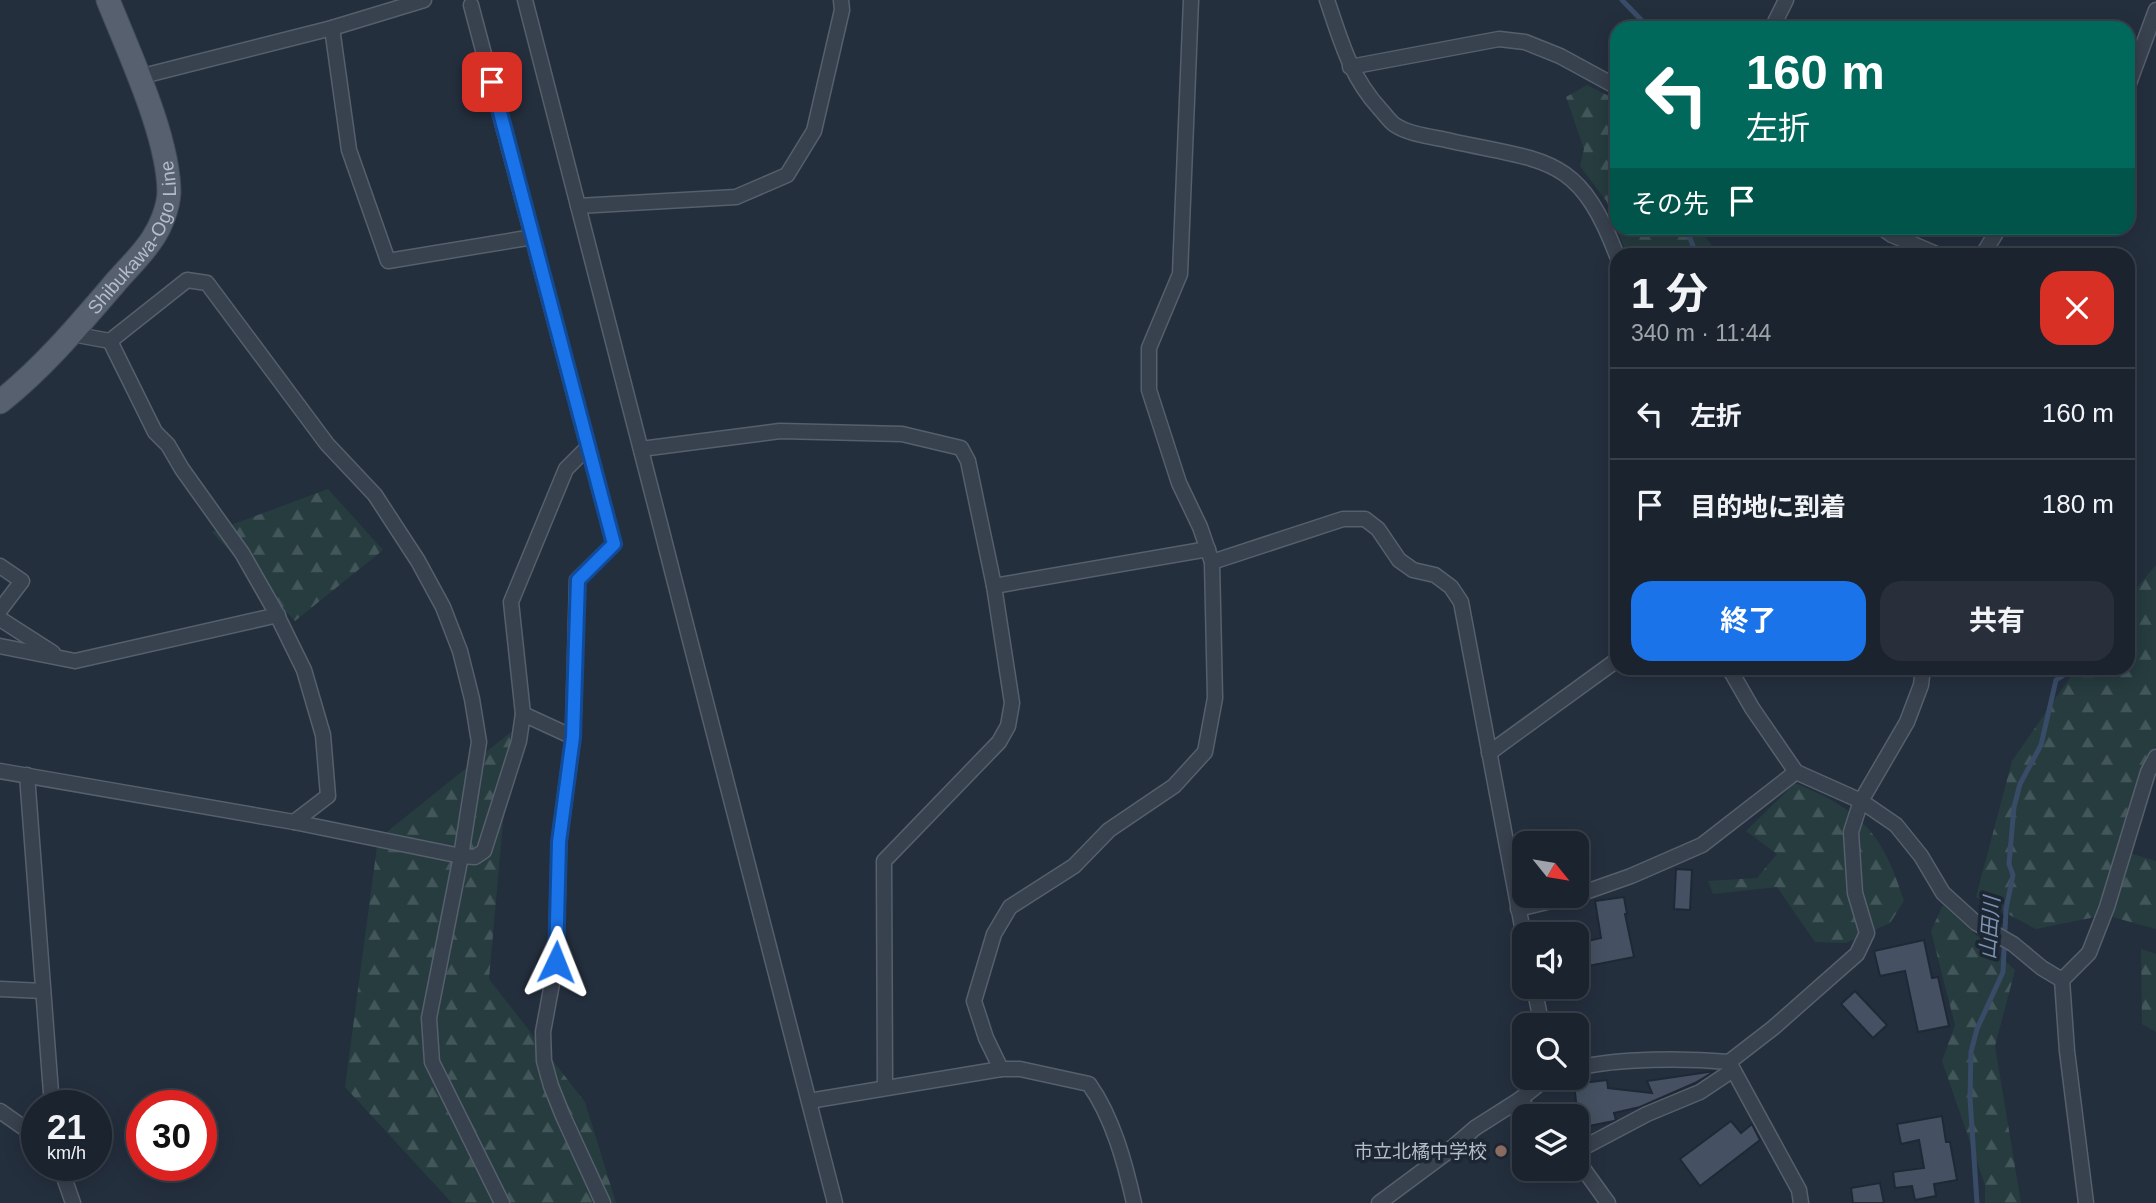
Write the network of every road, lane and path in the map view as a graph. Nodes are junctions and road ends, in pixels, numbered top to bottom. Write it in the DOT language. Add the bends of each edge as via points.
graph roads {
  1 [pos="108,0"];
  2 [pos="424,0"];
  3 [pos="525,0"];
  4 [pos="841,0"];
  5 [pos="1191,0"];
  6 [pos="1327,0"];
  7 [pos="1786,0"];
  8 [pos="471,5"];
  9 [pos="2156,10"];
  10 [pos="1776,21"];
  11 [pos="332,28"];
  12 [pos="1350,67"];
  13 [pos="2135,67"];
  14 [pos="139,77"];
  15 [pos="1610,82"];
  16 [pos="578,206"];
  17 [pos="1892,235"];
  18 [pos="533,237"];
  19 [pos="1615,248"];
  20 [pos="1922,248"];
  21 [pos="72,334"];
  22 [pos="110,341"];
  23 [pos="0,402"];
  24 [pos="588,446"];
  25 [pos="641,449"];
  26 [pos="1210,555"];
  27 [pos="0,566"];
  28 [pos="994,586"];
  29 [pos="0,610"];
  30 [pos="278,615"];
  31 [pos="0,619"];
  32 [pos="0,646"];
  33 [pos="60,658"];
  34 [pos="1610,665"];
  35 [pos="1733,675"];
  36 [pos="1922,675"];
  37 [pos="523,714"];
  38 [pos="573,737"];
  39 [pos="1489,753"];
  40 [pos="2156,757"];
  41 [pos="0,771"];
  42 [pos="1796,772"];
  43 [pos="27,775"];
  44 [pos="1861,800"];
  45 [pos="294,822"];
  46 [pos="461,856"];
  47 [pos="1589,890"];
  48 [pos="1522,908"];
  49 [pos="1518,909"];
  50 [pos="1521,922"];
  51 [pos="2062,980"];
  52 [pos="0,989"];
  53 [pos="43,991"];
  54 [pos="1589,1065"];
  55 [pos="1731,1066"];
  56 [pos="1001,1069"];
  57 [pos="885,1087"];
  58 [pos="51,1090"];
  59 [pos="1532,1090"];
  60 [pos="1519,1100"];
  61 [pos="809,1101"];
  62 [pos="1523,1104"];
  63 [pos="0,1111"];
  64 [pos="21,1126"];
  65 [pos="1589,1145"];
  66 [pos="1589,1177"];
  67 [pos="65,1181"];
  68 [pos="73,1203"];
  69 [pos="502,1203"];
  70 [pos="603,1203"];
  71 [pos="835,1203"];
  72 [pos="1134,1203"];
  73 [pos="1378,1203"];
  74 [pos="1608,1203"];
  75 [pos="1801,1203"];
  76 [pos="2086,1203"];
  1 -- 14 [label="main road, Shibukawa-Ogo Line"];
  2 -- 11 [label="street"];
  3 -- 16 [label="street"];
  4 -- 16 [label="street" via="814,131 787,175 736,197"];
  5 -- 26 [label="street" via="1180,274 1149,348 1149,390 1179,484"];
  6 -- 12 [label="street"];
  7 -- 10 [label="street"];
  8 -- 18 [label="street"];
  9 -- 13 [label="street"];
  11 -- 14 [label="street"];
  11 -- 18 [label="street" via="349,150 388,261"];
  12 -- 15 [label="street" via="1499,39 1525,42"];
  12 -- 19 [label="street" via="1395,125 1534,159 1570,176 1601,216"];
  14 -- 21 [label="main road, Shibukawa-Ogo Line" via="160,141 169,195 152,240"];
  16 -- 25 [label="street"];
  17 -- 20 [label="street"];
  18 -- 24 [label="street"];
  21 -- 22 [label="street"];
  21 -- 23 [label="main road, Shibukawa-Ogo Line"];
  22 -- 30 [label="street" via="155,432 227,531"];
  22 -- 46 [label="street" via="187,280 207,283 327,444 375,495 443,607 472,699 479,742"];
  24 -- 37 [label="street" via="566,468 511,602"];
  24 -- 38 [label="street" via="614,544 578,580"];
  25 -- 28 [label="street" via="780,431 902,434 961,448 968,461"];
  25 -- 61 [label="street"];
  26 -- 28 [label="street"];
  26 -- 39 [label="street" via="1343,519 1365,519 1378,528 1399,560 1413,570 1435,575 1461,602"];
  26 -- 56 [label="street" via="1215,698 1205,752 1174,786 1109,830 1074,866 1010,907 994,934 974,1001"];
  27 -- 29 [label="street" via="22,581"];
  28 -- 57 [label="street" via="1012,703 1008,726 999,742 884,861"];
  30 -- 33 [label="street" via="75,661"];
  30 -- 45 [label="street" via="304,670 323,735 328,796"];
  31 -- 33 [label="street"];
  32 -- 33 [label="street"];
  34 -- 39 [label="street"];
  35 -- 42 [label="street"];
  36 -- 44 [label="street" via="1908,722"];
  37 -- 38 [label="street"];
  37 -- 46 [label="street" via="519,741 484,850 475,857"];
  38 -- 70 [label="street" via="559,842 556,962 543,1032 544,1061 563,1116"];
  39 -- 49 [label="street"];
  40 -- 51 [label="street" via="2089,953"];
  41 -- 43 [label="street"];
  42 -- 44 [label="street"];
  42 -- 47 [label="street" via="1702,845"];
  43 -- 45 [label="street"];
  43 -- 53 [label="street"];
  44 -- 51 [label="street" via="1896,825 1943,893 1976,923"];
  44 -- 55 [label="street" via="1851,832 1855,893 1867,933 1857,954"];
  45 -- 46 [label="street"];
  46 -- 69 [label="street" via="429,1018 432,1062"];
  48 -- 49 [label="street"];
  49 -- 50 [label="street"];
  51 -- 76 [label="street"];
  52 -- 53 [label="street"];
  53 -- 58 [label="street"];
  54 -- 55 [label="street" via="1688,1060"];
  55 -- 65 [label="street" via="1700,1092"];
  55 -- 75 [label="street" via="1799,1190"];
  56 -- 57 [label="street"];
  56 -- 72 [label="street" via="1089,1084 1101,1102"];
  57 -- 61 [label="street"];
  59 -- 60 [label="street"];
  60 -- 62 [label="street"];
  60 -- 73 [label="street"];
  61 -- 71 [label="street"];
  63 -- 64 [label="street"];
  66 -- 74 [label="street"];
  67 -- 68 [label="street"];
}
